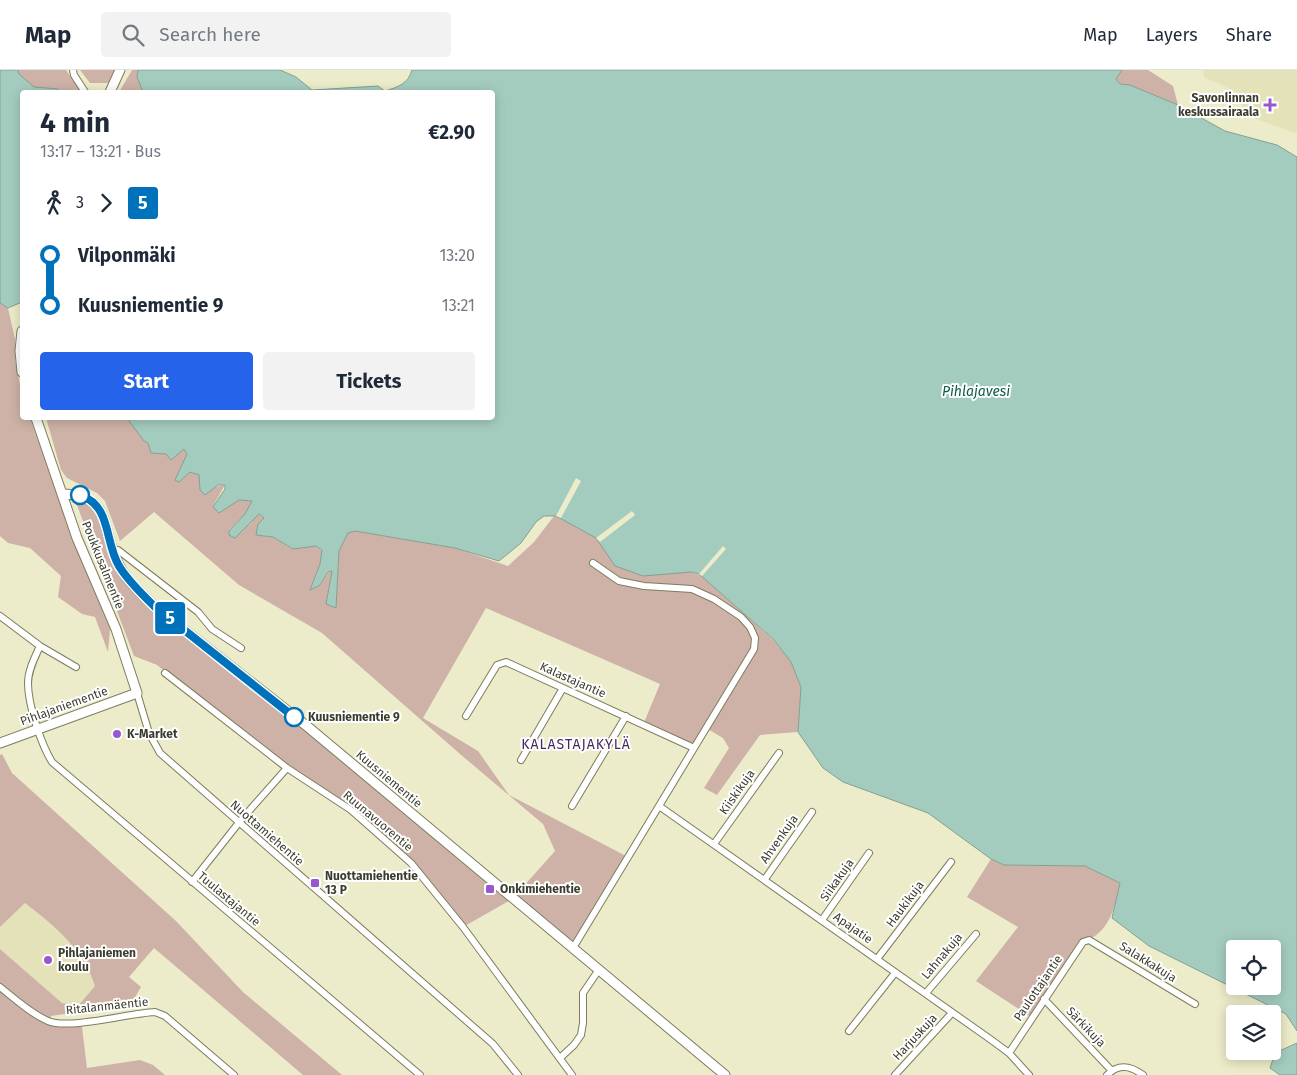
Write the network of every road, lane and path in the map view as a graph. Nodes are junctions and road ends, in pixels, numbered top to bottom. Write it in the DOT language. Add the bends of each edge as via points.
graph roads {
  1 [pos="73,70"];
  2 [pos="120,70"];
  3 [pos="84,90"];
  4 [pos="111,90"];
  5 [pos="37,420"];
  6 [pos="62,494"];
  7 [pos="113,551"];
  8 [pos="593,563"];
  9 [pos="0,616"];
  10 [pos="40,646"];
  11 [pos="241,648"];
  12 [pos="76,668"];
  13 [pos="165,673"];
  14 [pos="563,688"];
  15 [pos="137,693"];
  16 [pos="466,716"];
  17 [pos="626,716"];
  18 [pos="39,730"];
  19 [pos="0,743"];
  20 [pos="694,748"];
  21 [pos="779,753"];
  22 [pos="520,760"];
  23 [pos="288,768"];
  24 [pos="572,806"];
  25 [pos="659,806"];
  26 [pos="812,812"];
  27 [pos="238,823"];
  28 [pos="714,844"];
  29 [pos="869,853"];
  30 [pos="951,862"];
  31 [pos="764,879"];
  32 [pos="192,882"];
  33 [pos="822,920"];
  34 [pos="976,934"];
  35 [pos="1089,940"];
  36 [pos="573,948"];
  37 [pos="877,959"];
  38 [pos="598,971"];
  39 [pos="896,973"];
  40 [pos="0,987"];
  41 [pos="926,994"];
  42 [pos="1044,999"];
  43 [pos="1195,1004"];
  44 [pos="952,1014"];
  45 [pos="849,1031"];
  46 [pos="1009,1053"];
  47 [pos="560,1058"];
  48 [pos="1109,1073"];
  49 [pos="234,1075"];
  50 [pos="420,1075"];
  51 [pos="518,1075"];
  52 [pos="572,1075"];
  53 [pos="724,1075"];
  54 [pos="895,1075"];
  55 [pos="1029,1075"];
  56 [pos="1143,1075"];
  1 -- 3 [label="street"];
  2 -- 4 [label="street"];
  5 -- 6 [label="street, Poukkusalmentie"];
  6 -- 7 [label="street, Kuusniementie" via="79,495 94,501 101,510"];
  6 -- 15 [label="street, Poukkusalmentie" via="116,629"];
  7 -- 11 [label="street" via="118,550 130,559 198,612 212,629"];
  7 -- 36 [label="street, Kuusniementie" via="119,565 154,606 308,727"];
  8 -- 20 [label="street" via="619,581 654,587 692,588 741,616 750,627 755,638 754,649"];
  9 -- 10 [label="street"];
  10 -- 12 [label="street"];
  10 -- 18 [label="street, Tuulastajantie" via="28,682"];
  13 -- 23 [label="street, Ruunavuorentie"];
  14 -- 16 [label="street, Kalastajantie" via="501,662"];
  14 -- 17 [label="street, Kalastajantie"];
  14 -- 22 [label="street"];
  15 -- 18 [label="street, Pihlajaniementie"];
  15 -- 27 [label="street, Nuottamiehentie" via="149,733 160,753"];
  17 -- 20 [label="street, Kalastajantie"];
  17 -- 24 [label="street"];
  18 -- 19 [label="street, Pihlajaniementie"];
  18 -- 32 [label="street, Tuulastajantie" via="52,762"];
  20 -- 25 [label="street"];
  21 -- 28 [label="street, Kiiskikuja"];
  23 -- 27 [label="street"];
  23 -- 47 [label="street, Ruunavuorentie" via="350,810 411,863"];
  25 -- 28 [label="street, Apajatie"];
  25 -- 36 [label="street"];
  26 -- 31 [label="street, Ahvenkuja"];
  27 -- 32 [label="street"];
  27 -- 51 [label="street, Nuottamiehentie" via="493,1044"];
  28 -- 31 [label="street, Apajatie"];
  29 -- 33 [label="street, Siikakuja"];
  30 -- 37 [label="street, Haukikuja"];
  31 -- 33 [label="street, Apajatie"];
  32 -- 50 [label="street, Tuulastajantie"];
  33 -- 37 [label="street, Apajatie"];
  34 -- 41 [label="street, Lahnakuja"];
  35 -- 42 [label="street, Paulottajantie" via="1083,942"];
  35 -- 43 [label="street, Salakkakuja"];
  36 -- 38 [label="street, Kuusniementie"];
  37 -- 39 [label="street, Apajatie"];
  38 -- 47 [label="street" via="582,993 580,1035"];
  38 -- 53 [label="street, Kuusniementie"];
  39 -- 41 [label="street, Apajatie"];
  39 -- 45 [label="street"];
  40 -- 49 [label="street, Ritalanmäentie" via="28,1010 50,1022 156,1012 165,1016"];
  41 -- 44 [label="street, Apajatie"];
  42 -- 46 [label="street, Paulottajantie"];
  42 -- 48 [label="street, Särkikuja"];
  44 -- 46 [label="street, Apajatie"];
  44 -- 54 [label="street, Harjuskuja"];
  46 -- 55 [label="street, Apajatie"];
  47 -- 52 [label="street, Ruunavuorentie"];
  48 -- 56 [label="street" via="1124,1066"];
}
